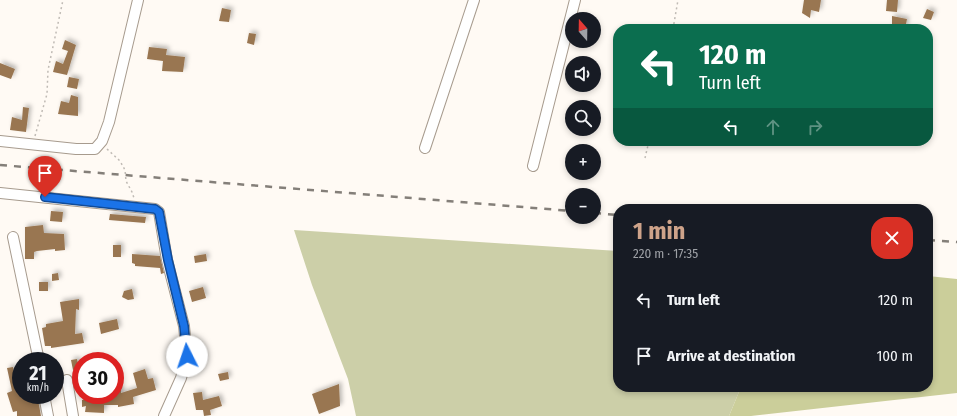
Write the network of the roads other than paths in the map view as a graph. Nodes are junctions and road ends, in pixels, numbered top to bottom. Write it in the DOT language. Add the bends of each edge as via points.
graph roads {
  1 [pos="138,0"];
  2 [pos="474,0"];
  3 [pos="575,0"];
  4 [pos="0,141"];
  5 [pos="425,148"];
  6 [pos="533,166"];
  7 [pos="0,192"];
  8 [pos="13,237"];
  9 [pos="37,352"];
  10 [pos="67,380"];
  11 [pos="46,404"];
  12 [pos="48,416"];
  13 [pos="73,416"];
  14 [pos="164,416"];
  1 -- 4 [label="street" via="110,122 102,141 95,149"];
  2 -- 5 [label="street"];
  3 -- 6 [label="street"];
  7 -- 14 [label="street" via="155,209 161,215 187,356 181,378"];
  8 -- 9 [label="street"];
  10 -- 13 [label="street"];
  11 -- 12 [label="street"];
}
